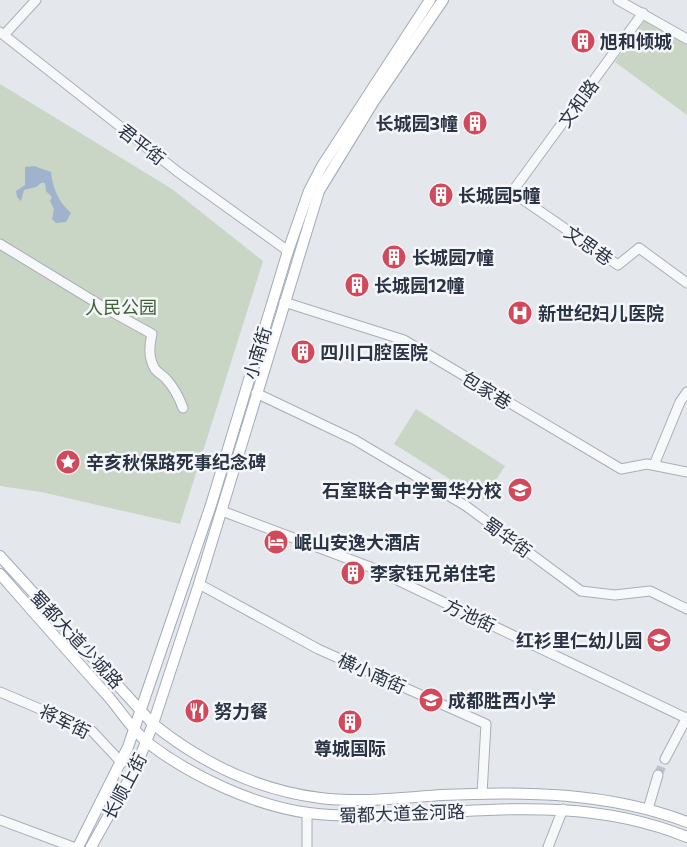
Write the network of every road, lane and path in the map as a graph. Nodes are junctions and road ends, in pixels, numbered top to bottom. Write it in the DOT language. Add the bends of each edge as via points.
graph roads {
  1 [pos="36,0"];
  2 [pos="430,0"];
  3 [pos="443,0"];
  4 [pos="618,0"];
  5 [pos="643,14"];
  6 [pos="2,33"];
  7 [pos="687,39"];
  8 [pos="512,192"];
  9 [pos="0,244"];
  10 [pos="288,251"];
  11 [pos="687,283"];
  12 [pos="284,302"];
  13 [pos="687,392"];
  14 [pos="256,393"];
  15 [pos="183,408"];
  16 [pos="654,465"];
  17 [pos="687,472"];
  18 [pos="222,511"];
  19 [pos="0,556"];
  20 [pos="0,574"];
  21 [pos="199,584"];
  22 [pos="687,609"];
  23 [pos="0,692"];
  24 [pos="141,711"];
  25 [pos="686,717"];
  26 [pos="154,724"];
  27 [pos="134,729"];
  28 [pos="147,742"];
  29 [pos="665,759"];
  30 [pos="122,763"];
  31 [pos="658,775"];
  32 [pos="482,794"];
  33 [pos="563,809"];
  34 [pos="648,809"];
  35 [pos="308,813"];
  36 [pos="0,820"];
  37 [pos="687,822"];
  38 [pos="687,837"];
  39 [pos="74,847"];
  40 [pos="78,847"];
  41 [pos="91,847"];
  42 [pos="307,847"];
  43 [pos="548,847"];
  1 -- 6 [label="street"];
  2 -- 10 [label="main road, 小南街" via="322,166 309,191"];
  3 -- 12 [label="main road, 小南街" via="324,179"];
  4 -- 5 [label="street"];
  5 -- 7 [label="street"];
  5 -- 8 [label="street, 文和路"];
  6 -- 10 [label="street, 君平街" via="178,172"];
  8 -- 11 [label="street, 文思巷" via="618,265 639,248"];
  9 -- 15 [label="street" via="152,334 149,346 151,360 177,393"];
  10 -- 24 [label="main road, 小南街" via="211,505"];
  12 -- 14 [label="main road, 小南街"];
  12 -- 16 [label="street, 包家巷" via="404,340 621,468"];
  13 -- 16 [label="street"];
  14 -- 18 [label="main road, 小南街"];
  14 -- 22 [label="street, 蜀华街" via="355,440 466,506 581,591 615,595 650,592"];
  16 -- 17 [label="street, 包家巷"];
  18 -- 21 [label="main road, 小南街"];
  18 -- 25 [label="street, 方池街" via="370,567"];
  19 -- 24 [label="main road, 蜀都大道少城路"];
  20 -- 27 [label="main road, 蜀都大道少城路"];
  21 -- 26 [label="main road, 小南街"];
  21 -- 32 [label="street, 横小南街" via="318,649 486,724"];
  23 -- 30 [label="street, 将军街" via="92,731"];
  24 -- 26 [label="main road, 蜀都大道少城路"];
  24 -- 27 [label="main road, 小南街"];
  25 -- 29 [label="street"];
  26 -- 28 [label="main road, 长顺上街"];
  26 -- 32 [label="main road, 蜀都大道金河路" via="180,745 225,772 297,794 358,800"];
  27 -- 28 [label="main road, 蜀都大道金河路"];
  27 -- 30 [label="main road, 长顺上街"];
  28 -- 35 [label="main road, 蜀都大道金河路" via="191,770 237,792 274,806"];
  28 -- 41 [label="main road, 长顺上街"];
  30 -- 40 [label="main road, 长顺上街"];
  31 -- 34 [label="street"];
  32 -- 34 [label="main road, 蜀都大道金河路" via="548,793"];
  33 -- 35 [label="main road, 蜀都大道金河路" via="515,808 352,816"];
  33 -- 38 [label="main road, 蜀都大道金河路" via="616,816"];
  33 -- 43 [label="street"];
  34 -- 37 [label="main road, 蜀都大道金河路"];
  35 -- 42 [label="street"];
  36 -- 39 [label="street"];
}
